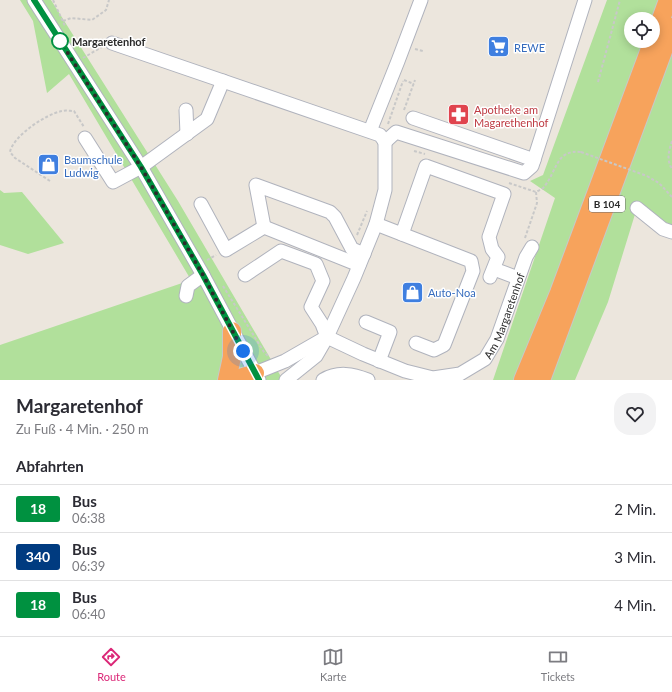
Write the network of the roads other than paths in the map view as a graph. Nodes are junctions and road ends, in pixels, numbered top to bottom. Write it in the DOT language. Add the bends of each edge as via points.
graph roads {
  1 [pos="34,0"];
  2 [pos="421,0"];
  3 [pos="585,0"];
  4 [pos="668,0"];
  5 [pos="660,22"];
  6 [pos="672,27"];
  7 [pos="112,43"];
  8 [pos="650,48"];
  9 [pos="223,81"];
  10 [pos="186,110"];
  11 [pos="413,118"];
  12 [pos="370,131"];
  13 [pos="455,133"];
  14 [pos="187,134"];
  15 [pos="86,138"];
  16 [pos="385,142"];
  17 [pos="449,149"];
  18 [pos="534,160"];
  19 [pos="141,167"];
  20 [pos="201,204"];
  21 [pos="637,208"];
  22 [pos="376,224"];
  23 [pos="264,228"];
  24 [pos="293,231"];
  25 [pos="672,232"];
  26 [pos="402,234"];
  27 [pos="532,247"];
  28 [pos="358,256"];
  29 [pos="203,275"];
  30 [pos="245,275"];
  31 [pos="518,278"];
  32 [pos="186,296"];
  33 [pos="366,322"];
  34 [pos="232,331"];
  35 [pos="327,337"];
  36 [pos="416,343"];
  37 [pos="363,354"];
  38 [pos="379,360"];
  39 [pos="354,374"];
  40 [pos="257,377"];
  41 [pos="227,380"];
  42 [pos="237,380"];
  43 [pos="286,380"];
  44 [pos="323,380"];
  45 [pos="368,380"];
  46 [pos="523,380"];
  47 [pos="541,380"];
  1 -- 19 [label="street"];
  2 -- 12 [label="street"];
  3 -- 18 [label="street"];
  4 -- 5 [label="highway, B 104"];
  6 -- 47 [label="highway, B 104"];
  7 -- 9 [label="street"];
  8 -- 46 [label="highway, B 104" via="559,293"];
  9 -- 12 [label="street"];
  9 -- 14 [label="street" via="207,119"];
  10 -- 14 [label="street"];
  11 -- 13 [label="street"];
  12 -- 16 [label="street" via="380,135"];
  13 -- 17 [label="street"];
  13 -- 18 [label="street"];
  14 -- 19 [label="street"];
  15 -- 19 [label="street" via="112,182"];
  16 -- 17 [label="street" via="396,132"];
  16 -- 22 [label="street" via="385,190"];
  17 -- 18 [label="street" via="524,173 532,166"];
  19 -- 29 [label="street"];
  20 -- 23 [label="street" via="226,250"];
  21 -- 25 [label="street" via="663,229"];
  22 -- 26 [label="street"];
  22 -- 28 [label="street"];
  23 -- 28 [label="street"];
  23 -- 28 [label="street" via="256,185 330,212"];
  24 -- 28 [label="street"];
  26 -- 31 [label="street" via="426,166 504,194 489,237 492,249 498,257 492,273"];
  26 -- 36 [label="street" via="471,261 473,271 444,345 434,350"];
  27 -- 31 [label="street, Am Margaretenhof"];
  28 -- 35 [label="street"];
  29 -- 32 [label="street" via="188,286"];
  29 -- 34 [label="street"];
  30 -- 35 [label="street" via="281,251 316,264 323,281 311,307"];
  31 -- 38 [label="street, Am Margaretenhof" via="497,339 485,359 460,374 433,378 405,371"];
  33 -- 38 [label="street" via="390,332"];
  34 -- 40 [label="street"];
  34 -- 41 [label="highway" via="232,357"];
  35 -- 37 [label="street, Am Margaretenhof"];
  35 -- 40 [label="street"];
  35 -- 43 [label="street" via="316,356"];
  37 -- 38 [label="street, Am Margaretenhof"];
  37 -- 39 [label="street"];
  39 -- 44 [label="street"];
  39 -- 45 [label="street"];
  40 -- 42 [label="highway" via="243,377"];
}
